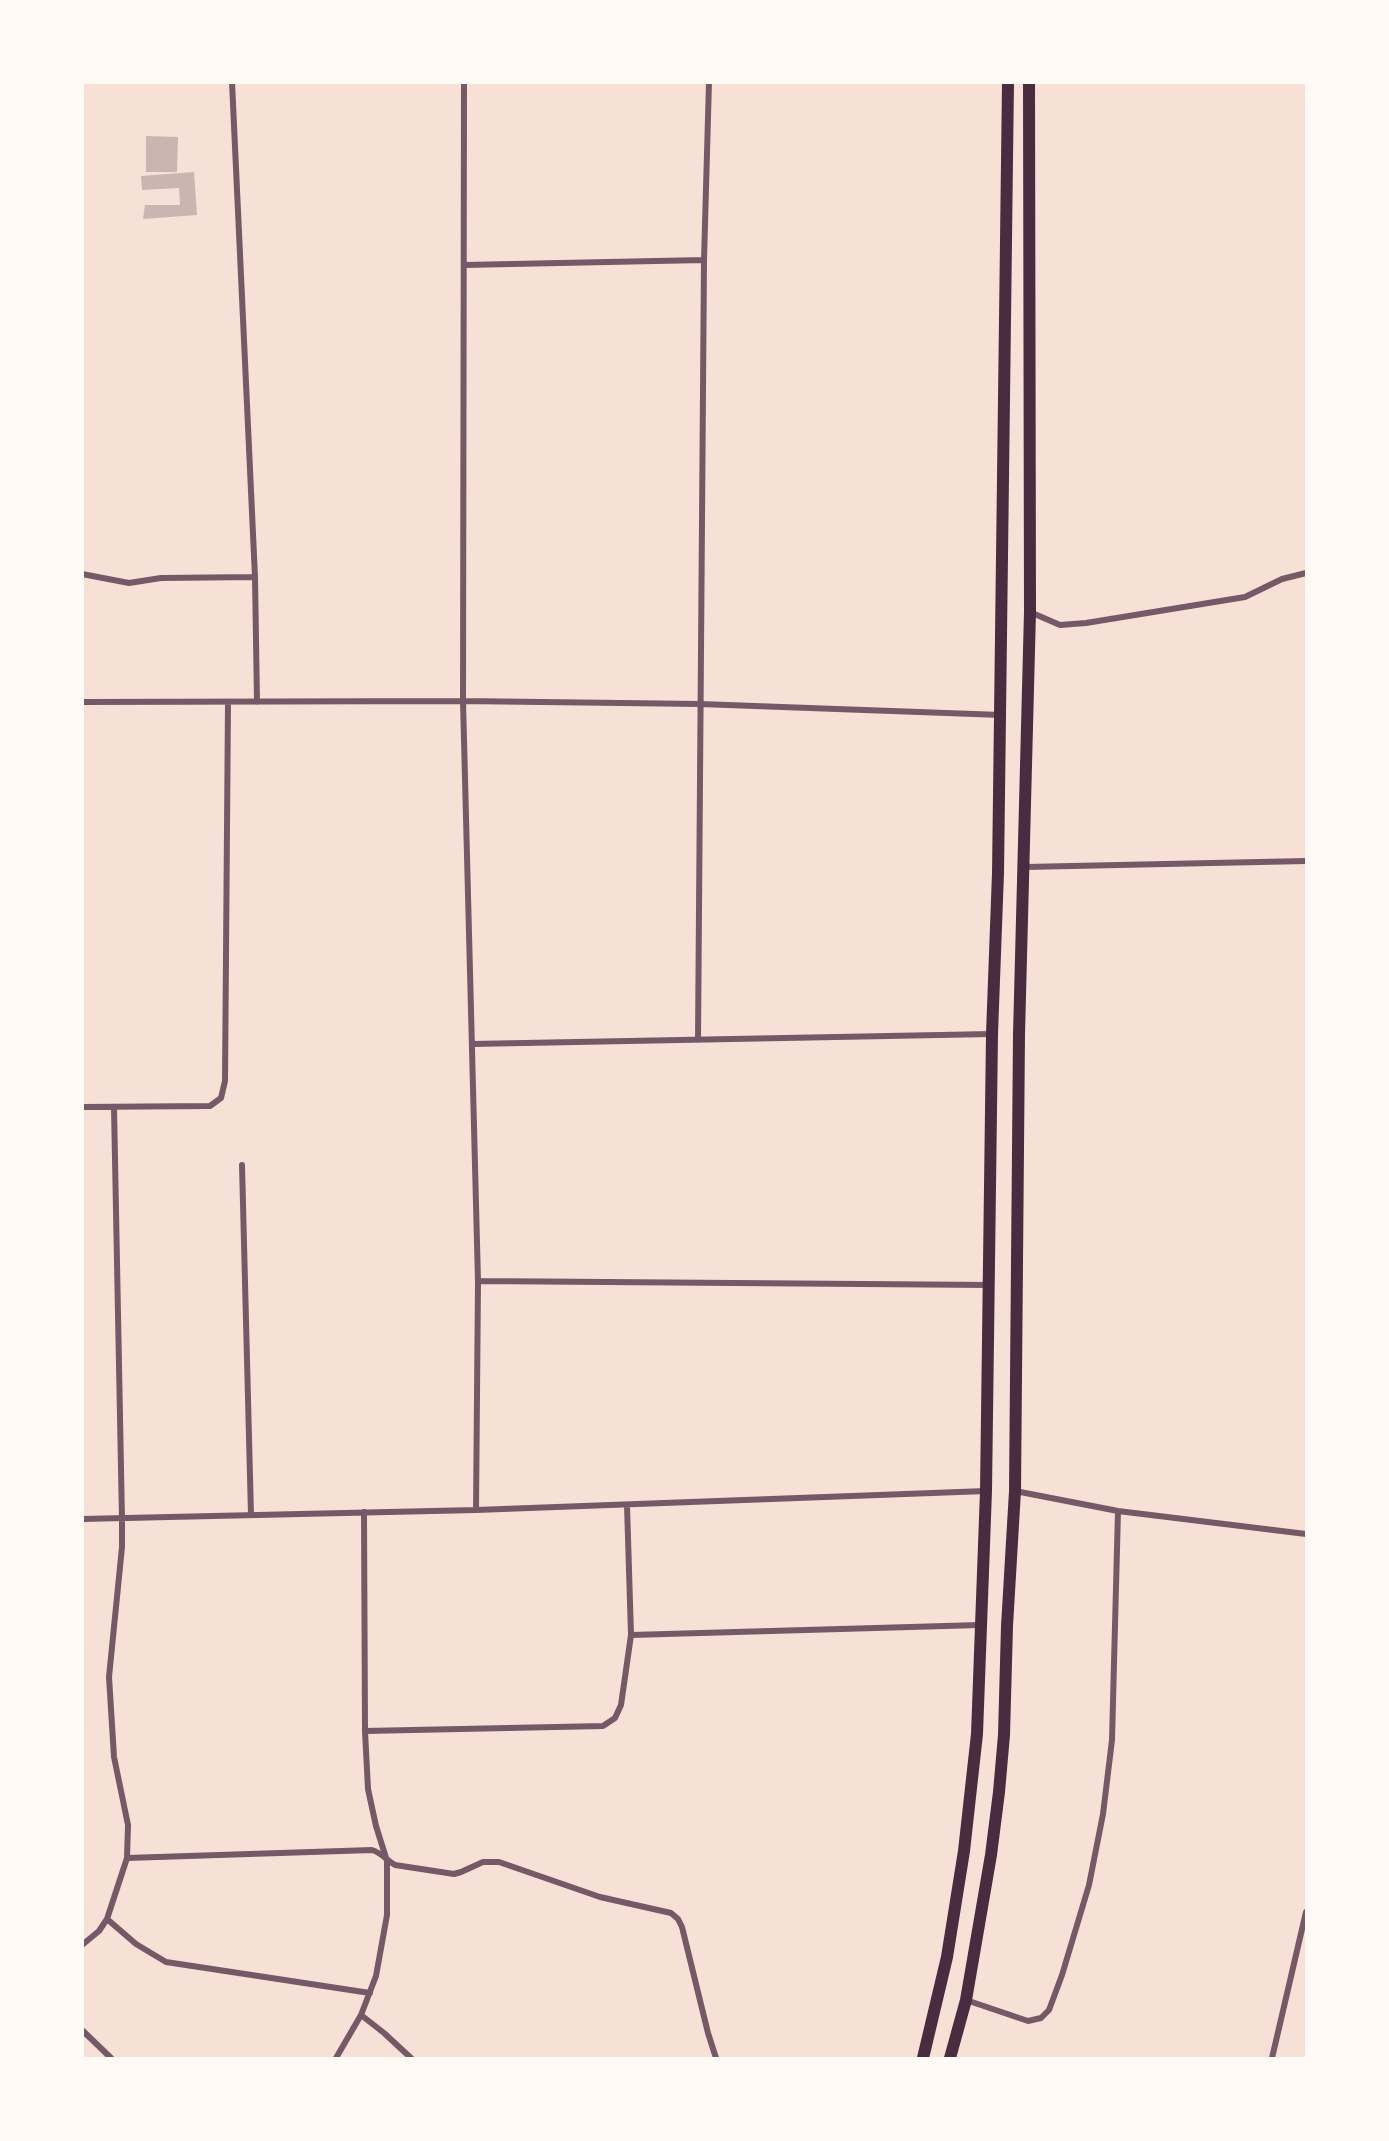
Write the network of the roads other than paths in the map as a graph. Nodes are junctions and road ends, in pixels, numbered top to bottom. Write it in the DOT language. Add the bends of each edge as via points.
graph roads {
  1 [pos="232,82"];
  2 [pos="464,82"];
  3 [pos="709,82"];
  4 [pos="1008,82"];
  5 [pos="1029,82"];
  6 [pos="704,260"];
  7 [pos="464,265"];
  8 [pos="1306,573"];
  9 [pos="82,574"];
  10 [pos="255,578"];
  11 [pos="1030,612"];
  12 [pos="463,701"];
  13 [pos="82,702"];
  14 [pos="228,702"];
  15 [pos="257,702"];
  16 [pos="700,704"];
  17 [pos="1001,715"];
  18 [pos="1306,861"];
  19 [pos="1025,867"];
  20 [pos="992,1034"];
  21 [pos="698,1040"];
  22 [pos="472,1044"];
  23 [pos="82,1107"];
  24 [pos="114,1107"];
  25 [pos="242,1165"];
  26 [pos="478,1281"];
  27 [pos="990,1285"];
  28 [pos="986,1491"];
  29 [pos="1015,1491"];
  30 [pos="627,1504"];
  31 [pos="476,1510"];
  32 [pos="1118,1510"];
  33 [pos="364,1512"];
  34 [pos="251,1515"];
  35 [pos="82,1519"];
  36 [pos="122,1520"];
  37 [pos="1306,1534"];
  38 [pos="980,1625"];
  39 [pos="631,1635"];
  40 [pos="365,1731"];
  41 [pos="127,1858"];
  42 [pos="387,1861"];
  43 [pos="1306,1912"];
  44 [pos="107,1919"];
  45 [pos="82,1946"];
  46 [pos="370,1993"];
  47 [pos="966,2000"];
  48 [pos="361,2015"];
  49 [pos="82,2030"];
  50 [pos="111,2058"];
  51 [pos="336,2058"];
  52 [pos="411,2058"];
  53 [pos="716,2058"];
  54 [pos="923,2058"];
  55 [pos="950,2058"];
  56 [pos="1272,2058"];
  1 -- 10 [label="street"];
  2 -- 7 [label="street"];
  3 -- 6 [label="street"];
  4 -- 17 [label="main road"];
  5 -- 11 [label="main road"];
  6 -- 7 [label="street"];
  6 -- 16 [label="street"];
  7 -- 12 [label="street"];
  8 -- 11 [label="street" via="1282,579 1245,597 1086,623 1060,625"];
  9 -- 10 [label="street" via="129,583 161,578"];
  10 -- 15 [label="street"];
  11 -- 19 [label="main road"];
  12 -- 15 [label="street"];
  12 -- 16 [label="street"];
  12 -- 22 [label="street"];
  13 -- 14 [label="street"];
  14 -- 15 [label="street"];
  14 -- 24 [label="street" via="225,1081 221,1098 210,1106"];
  16 -- 17 [label="street"];
  16 -- 21 [label="street"];
  17 -- 20 [label="main road"];
  18 -- 19 [label="street"];
  19 -- 29 [label="main road" via="1019,1034"];
  20 -- 21 [label="street"];
  20 -- 27 [label="main road"];
  21 -- 22 [label="street"];
  22 -- 26 [label="street"];
  23 -- 24 [label="street"];
  24 -- 36 [label="street"];
  25 -- 34 [label="street"];
  26 -- 27 [label="street"];
  26 -- 31 [label="street"];
  27 -- 28 [label="main road"];
  28 -- 30 [label="street"];
  28 -- 38 [label="main road"];
  29 -- 32 [label="street"];
  29 -- 47 [label="main road" via="999,1792"];
  30 -- 31 [label="street"];
  30 -- 39 [label="street"];
  31 -- 33 [label="street"];
  32 -- 37 [label="street"];
  32 -- 47 [label="street" via="1112,1740 1089,1885 1062,1975 1049,2010 1041,2018 1028,2021"];
  33 -- 34 [label="street"];
  33 -- 40 [label="street"];
  34 -- 36 [label="street"];
  35 -- 36 [label="street"];
  36 -- 41 [label="street" via="109,1677 114,1757 128,1825"];
  38 -- 39 [label="street"];
  38 -- 54 [label="main road" via="977,1734 964,1851 947,1957"];
  39 -- 40 [label="street" via="621,1705 615,1718 603,1726"];
  40 -- 42 [label="street" via="368,1789"];
  41 -- 42 [label="street" via="372,1850 380,1852"];
  41 -- 44 [label="street"];
  42 -- 46 [label="street" via="387,1915"];
  42 -- 53 [label="street" via="454,1874 483,1862 499,1863 600,1897 671,1913 682,1928"];
  43 -- 56 [label="street"];
  44 -- 45 [label="street"];
  44 -- 46 [label="street" via="136,1944 166,1962"];
  46 -- 48 [label="street"];
  47 -- 55 [label="main road"];
  48 -- 51 [label="street"];
  48 -- 52 [label="street"];
  49 -- 50 [label="street"];
}
